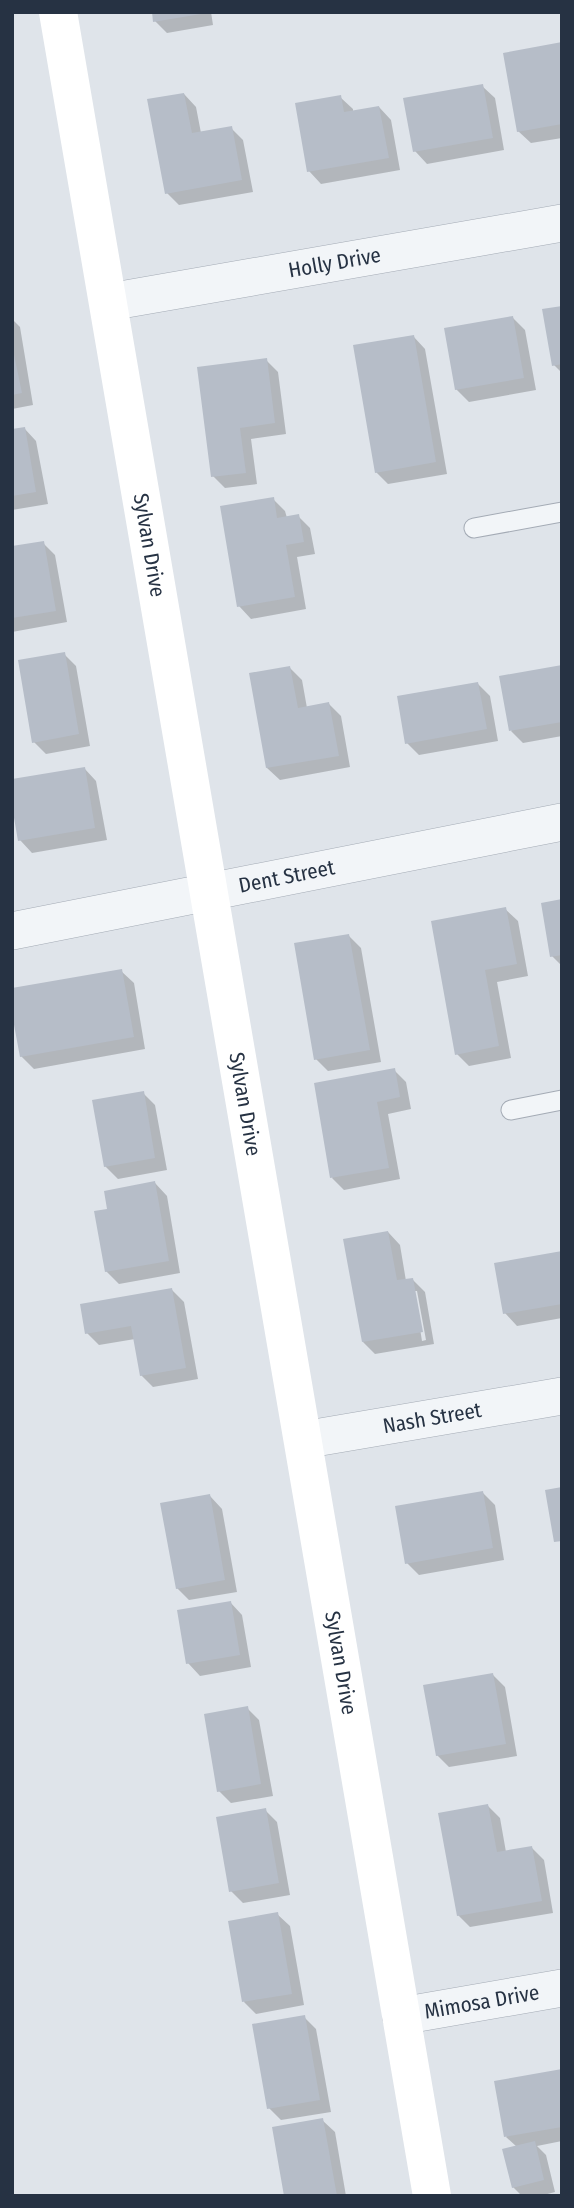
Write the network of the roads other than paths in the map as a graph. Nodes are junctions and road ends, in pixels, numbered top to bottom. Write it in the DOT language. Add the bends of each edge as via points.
graph roads {
  1 [pos="58,12"];
  2 [pos="562,223"];
  3 [pos="108,302"];
  4 [pos="562,512"];
  5 [pos="474,528"];
  6 [pos="562,822"];
  7 [pos="210,893"];
  8 [pos="12,931"];
  9 [pos="562,1100"];
  10 [pos="510,1110"];
  11 [pos="562,1396"];
  12 [pos="303,1440"];
  13 [pos="562,1988"];
  14 [pos="401,2016"];
  15 [pos="432,2196"];
  1 -- 3 [label="street, Sylvan Drive"];
  2 -- 3 [label="street, Holly Drive"];
  3 -- 7 [label="street, Sylvan Drive"];
  4 -- 5 [label="lane"];
  6 -- 7 [label="street, Dent Street"];
  7 -- 8 [label="street, Dent Street"];
  7 -- 12 [label="street, Sylvan Drive"];
  9 -- 10 [label="lane"];
  11 -- 12 [label="street, Nash Street"];
  12 -- 14 [label="street, Sylvan Drive"];
  13 -- 14 [label="street, Mimosa Drive"];
  14 -- 15 [label="street, Sylvan Drive"];
}
